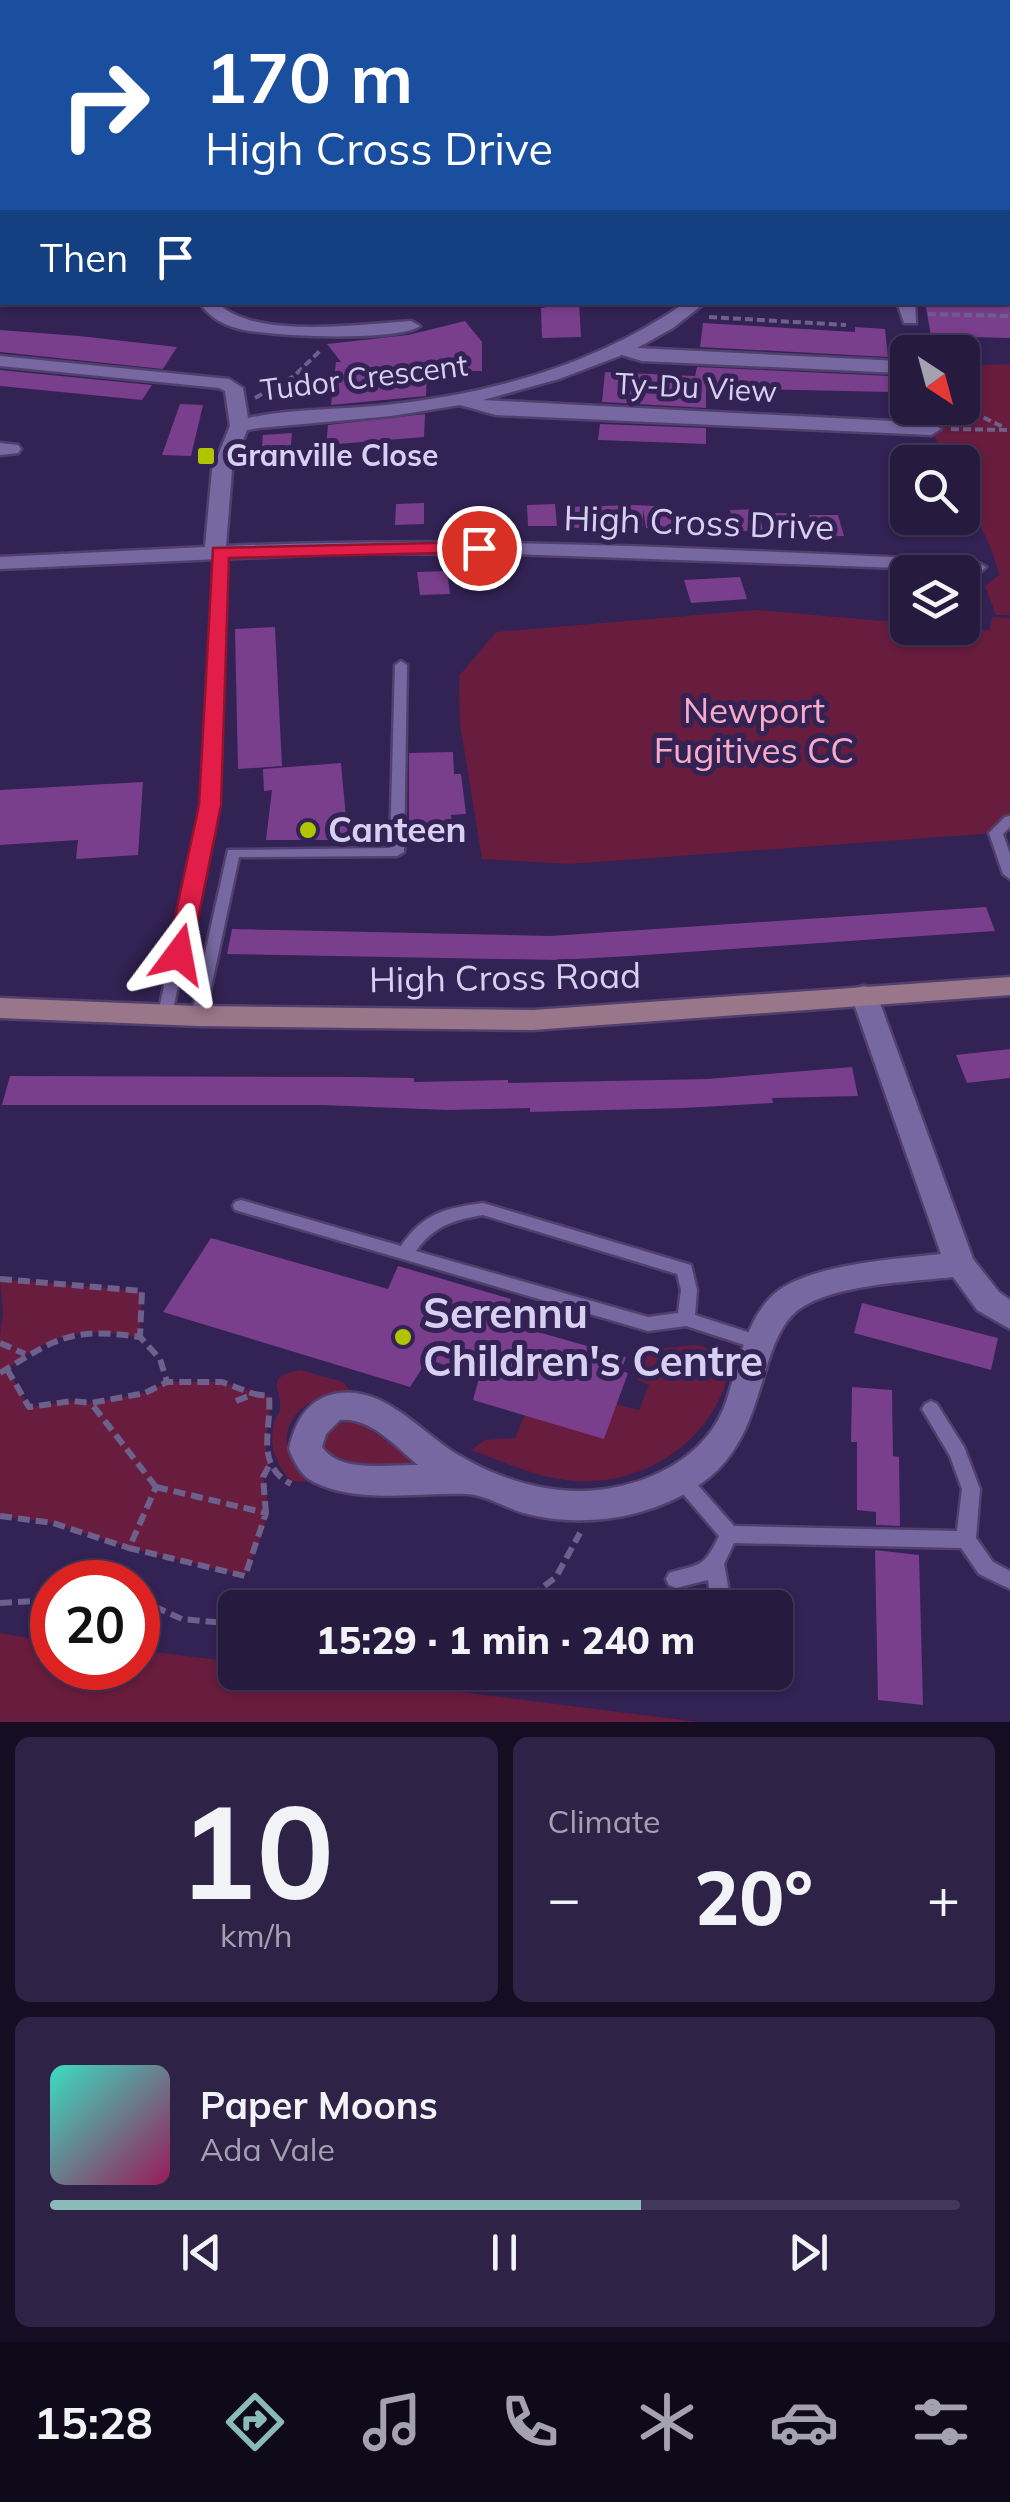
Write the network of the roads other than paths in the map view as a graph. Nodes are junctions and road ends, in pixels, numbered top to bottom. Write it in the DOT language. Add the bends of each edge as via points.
graph roads {
  1 [pos="209,305"];
  2 [pos="685,307"];
  3 [pos="411,326"];
  4 [pos="620,348"];
  5 [pos="0,361"];
  6 [pos="890,367"];
  7 [pos="460,399"];
  8 [pos="240,426"];
  9 [pos="931,429"];
  10 [pos="217,552"];
  11 [pos="0,562"];
  12 [pos="890,563"];
  13 [pos="400,665"];
  14 [pos="1010,820"];
  15 [pos="1010,874"];
  16 [pos="1010,986"];
  17 [pos="864,994"];
  18 [pos="0,1008"];
  19 [pos="165,1014"];
  20 [pos="198,1016"];
  21 [pos="241,1206"];
  22 [pos="405,1254"];
  23 [pos="960,1264"];
  24 [pos="1010,1316"];
  25 [pos="686,1319"];
  26 [pos="761,1343"];
  27 [pos="932,1409"];
  28 [pos="474,1480"];
  29 [pos="683,1481"];
  30 [pos="729,1534"];
  31 [pos="966,1540"];
  32 [pos="715,1564"];
  33 [pos="676,1578"];
  34 [pos="1010,1580"];
  35 [pos="719,1590"];
  1 -- 3 [label="street" via="218,316 271,330"];
  2 -- 4 [label="street, Tudor Crescent"];
  4 -- 6 [label="street" via="642,356"];
  4 -- 7 [label="street, Tudor Crescent"];
  5 -- 8 [label="street" via="234,388"];
  7 -- 8 [label="street, Tudor Crescent"];
  7 -- 9 [label="street, Ty-Du View" via="496,409"];
  8 -- 10 [label="street, Tudor Crescent" via="226,456"];
  10 -- 11 [label="street, High Cross Drive"];
  10 -- 12 [label="street, High Cross Drive" via="512,548"];
  10 -- 19 [label="lane" via="210,805"];
  13 -- 20 [label="lane" via="397,852 233,853"];
  14 -- 15 [label="lane" via="996,833"];
  16 -- 17 [label="main road, High Cross Road"];
  17 -- 20 [label="main road, High Cross Road" via="562,1019"];
  17 -- 23 [label="street"];
  18 -- 19 [label="main road, High Cross Road"];
  19 -- 20 [label="main road, High Cross Road"];
  21 -- 22 [label="lane"];
  22 -- 25 [label="lane" via="648,1324"];
  22 -- 25 [label="lane" via="421,1227 483,1210 685,1270"];
  23 -- 24 [label="street" via="988,1301"];
  23 -- 26 [label="street" via="829,1286 789,1300"];
  25 -- 26 [label="lane"];
  26 -- 29 [label="street" via="731,1429"];
  27 -- 31 [label="lane" via="971,1489"];
  28 -- 29 [label="street" via="586,1506 640,1498"];
  29 -- 30 [label="lane"];
  30 -- 31 [label="lane"];
  30 -- 32 [label="lane"];
  31 -- 34 [label="lane" via="986,1568"];
  32 -- 33 [label="lane" via="700,1575"];
  32 -- 35 [label="lane"];
}
